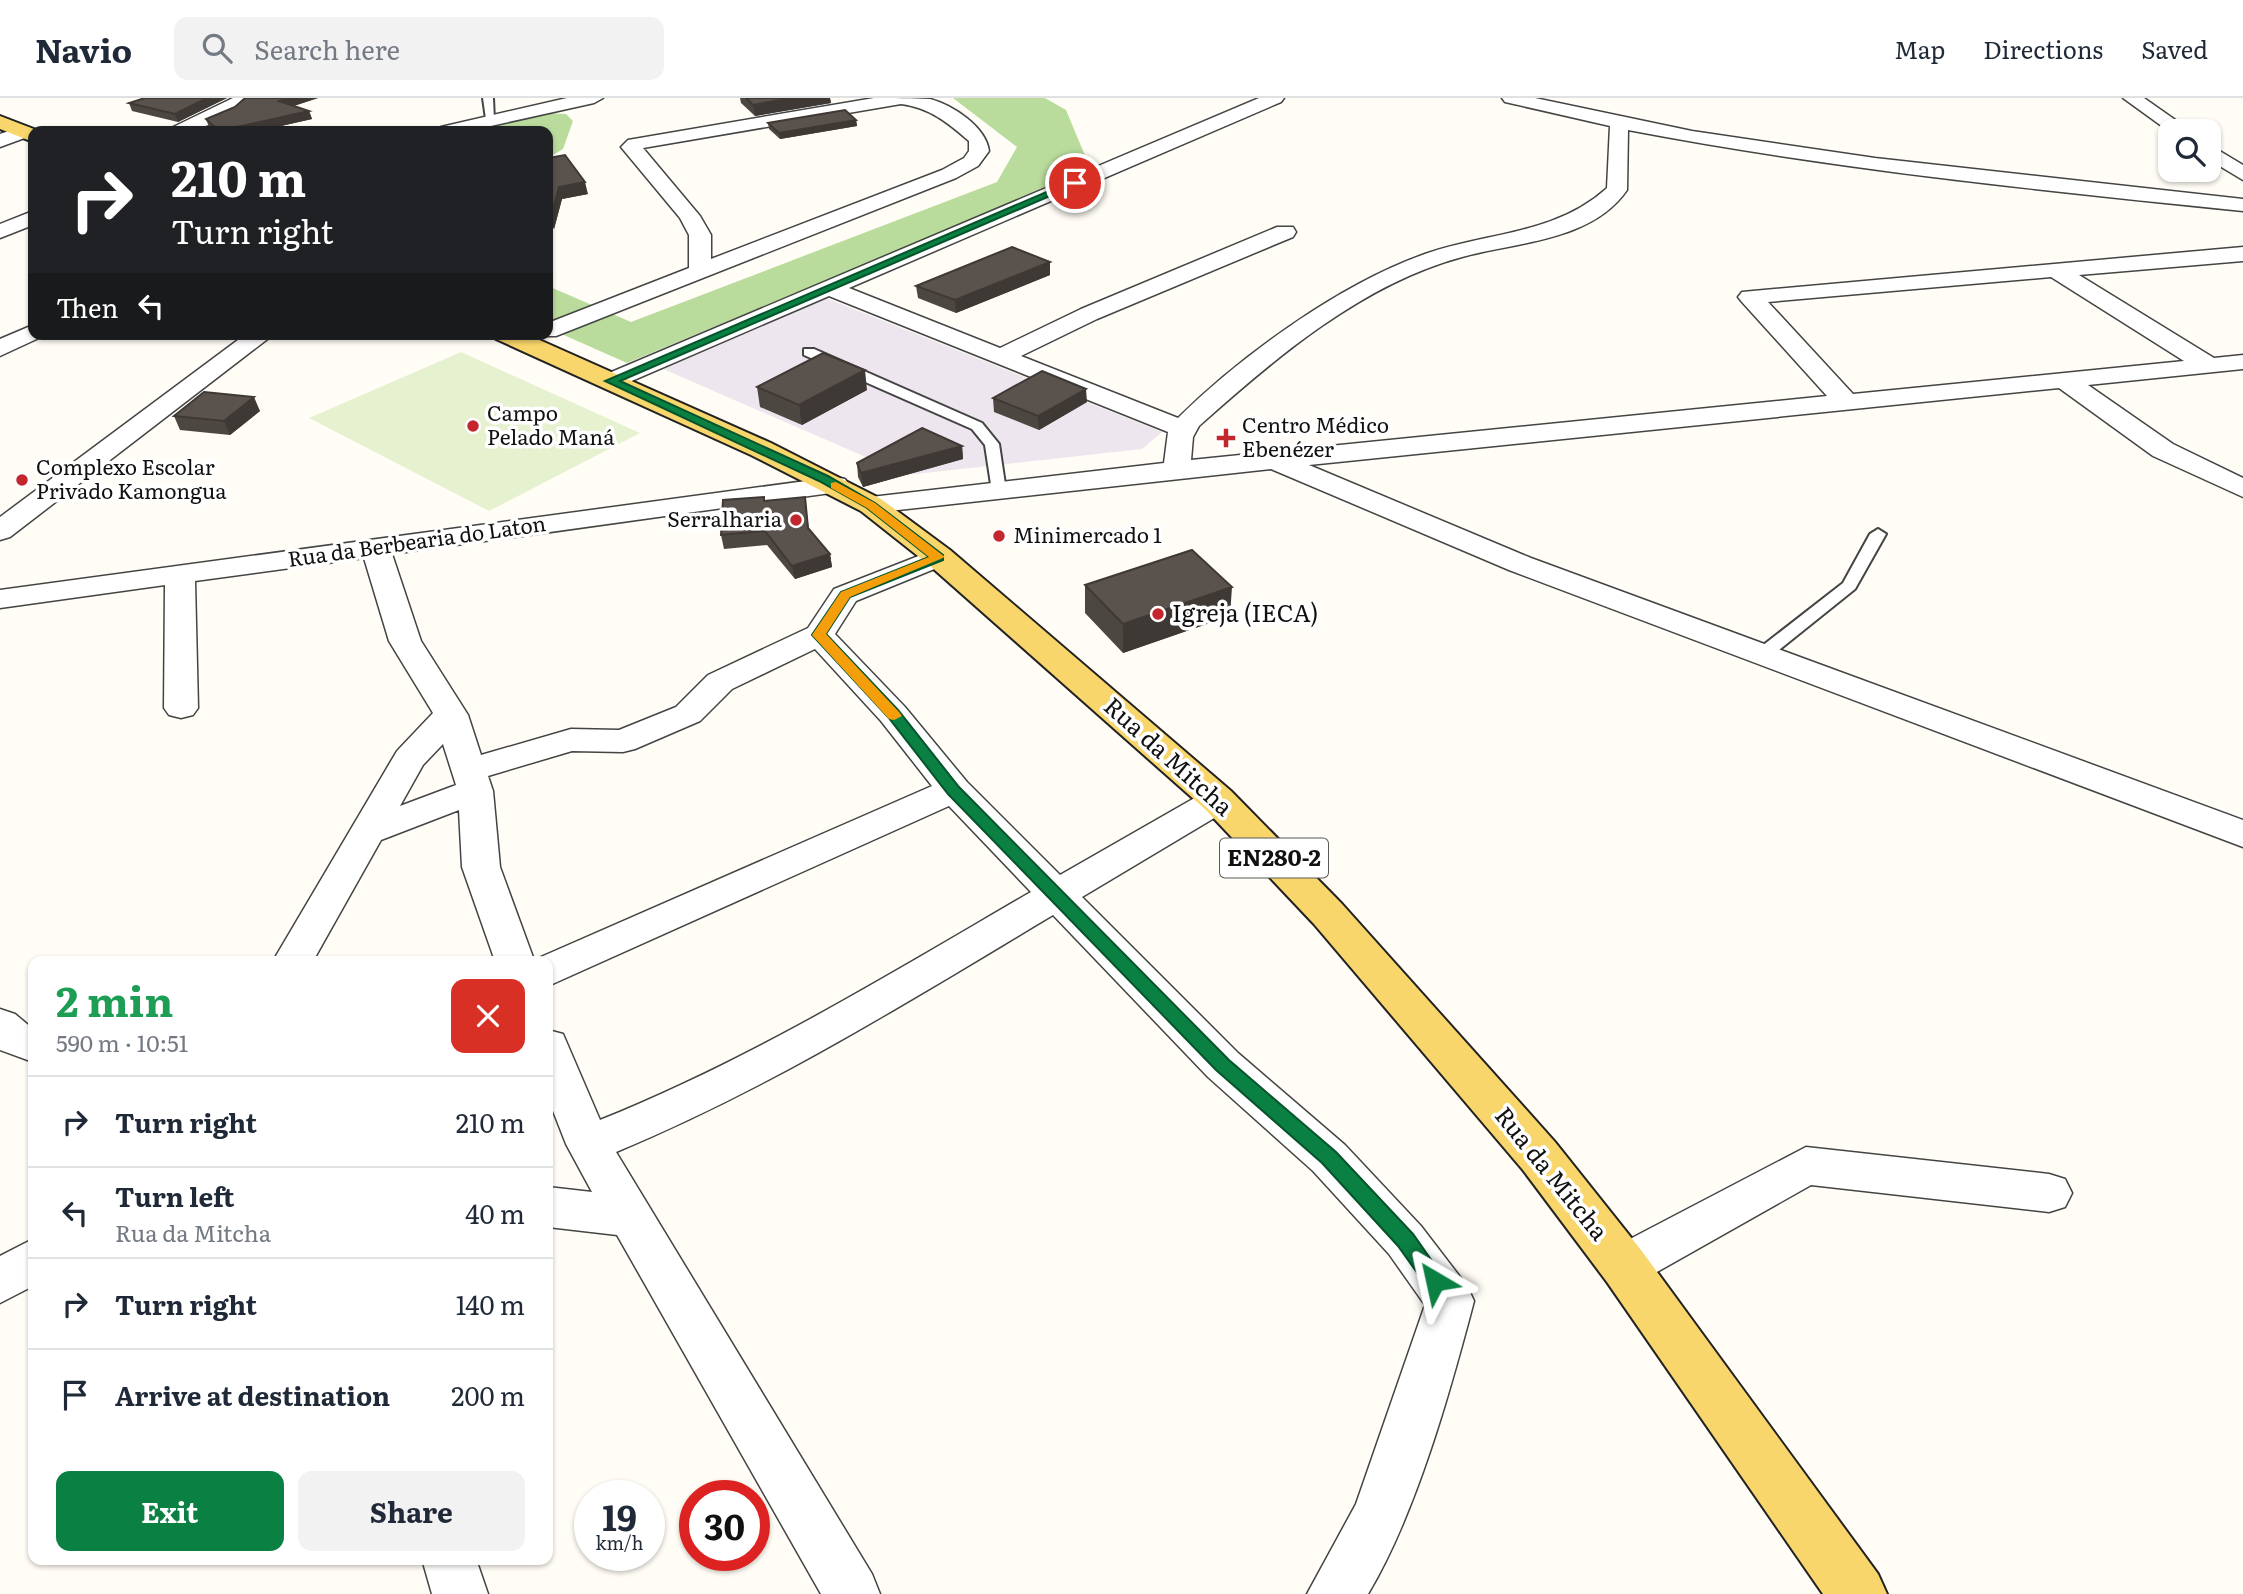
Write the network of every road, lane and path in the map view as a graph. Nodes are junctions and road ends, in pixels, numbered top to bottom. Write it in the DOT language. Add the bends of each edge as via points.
graph roads {
  1 [pos="245,98"];
  2 [pos="488,98"];
  3 [pos="594,98"];
  4 [pos="1275,98"];
  5 [pos="1511,98"];
  6 [pos="2132,98"];
  7 [pos="491,119"];
  8 [pos="2163,119"];
  9 [pos="0,122"];
  10 [pos="1619,125"];
  11 [pos="187,126"];
  12 [pos="466,126"];
  13 [pos="28,134"];
  14 [pos="0,141"];
  15 [pos="2221,159"];
  16 [pos="2243,174"];
  17 [pos="2243,205"];
  18 [pos="28,219"];
  19 [pos="0,232"];
  20 [pos="1285,232"];
  21 [pos="2243,254"];
  22 [pos="700,269"];
  23 [pos="2055,270"];
  24 [pos="828,288"];
  25 [pos="553,325"];
  26 [pos="28,334"];
  27 [pos="254,340"];
  28 [pos="537,340"];
  29 [pos="0,349"];
  30 [pos="809,352"];
  31 [pos="1000,356"];
  32 [pos="2243,362"];
  33 [pos="2210,366"];
  34 [pos="611,381"];
  35 [pos="2067,382"];
  36 [pos="1846,402"];
  37 [pos="1183,429"];
  38 [pos="1277,461"];
  39 [pos="1177,470"];
  40 [pos="835,485"];
  41 [pos="2243,489"];
  42 [pos="999,491"];
  43 [pos="871,505"];
  44 [pos="0,531"];
  45 [pos="1878,534"];
  46 [pos="375,547"];
  47 [pos="939,557"];
  48 [pos="180,575"];
  49 [pos="0,598"];
  50 [pos="819,635"];
  51 [pos="1763,654"];
  52 [pos="181,708"];
  53 [pos="451,715"];
  54 [pos="472,780"];
  55 [pos="954,790"];
  56 [pos="1218,800"];
  57 [pos="364,832"];
  58 [pos="2243,834"];
  59 [pos="1059,895"];
  60 [pos="296,956"];
  61 [pos="512,956"];
  62 [pos="553,969"];
  63 [pos="0,1025"];
  64 [pos="28,1044"];
  65 [pos="553,1059"];
  66 [pos="587,1144"];
  67 [pos="2049,1193"];
  68 [pos="553,1208"];
  69 [pos="629,1216"];
  70 [pos="28,1263"];
  71 [pos="1624,1266"];
  72 [pos="0,1282"];
  73 [pos="451,1565"];
  74 [pos="460,1594"];
  75 [pos="852,1594"];
  76 [pos="1335,1594"];
  77 [pos="1858,1594"];
  1 -- 11 [label="street"];
  2 -- 7 [label="lane"];
  3 -- 7 [label="street"];
  4 -- 24 [label="street"];
  5 -- 10 [label="street"];
  6 -- 8 [label="street"];
  7 -- 12 [label="street"];
  9 -- 13 [label="main road"];
  10 -- 17 [label="street" via="1858,163"];
  10 -- 37 [label="street" via="1617,190 1603,205 1575,222 1543,233 1434,258 1398,273 1314,322 1258,362"];
  13 -- 14 [label="street"];
  15 -- 16 [label="street"];
  18 -- 19 [label="street"];
  20 -- 31 [label="street"];
  21 -- 23 [label="street"];
  22 -- 22 [label="street" via="700,235 631,147 635,144 901,99 941,107 978,139 979,151 971,162 949,174"];
  22 -- 25 [label="street"];
  23 -- 33 [label="street"];
  23 -- 36 [label="street" via="1750,297"];
  24 -- 31 [label="street"];
  24 -- 34 [label="street"];
  26 -- 29 [label="street"];
  27 -- 44 [label="street"];
  28 -- 34 [label="main road, Rua da Mitcha / EN280-2"];
  30 -- 42 [label="lane" via="977,426 992,443"];
  31 -- 37 [label="street"];
  32 -- 33 [label="street"];
  33 -- 35 [label="street"];
  34 -- 40 [label="main road, Rua da Mitcha / EN280-2"];
  35 -- 36 [label="street"];
  35 -- 41 [label="street" via="2163,450"];
  36 -- 38 [label="street"];
  37 -- 39 [label="street"];
  38 -- 39 [label="street"];
  38 -- 51 [label="street" via="1520,564"];
  39 -- 42 [label="street"];
  40 -- 43 [label="main road, Rua da Mitcha / EN280-2"];
  40 -- 46 [label="street, Rua da Berbearia do Laton"];
  42 -- 43 [label="street"];
  43 -- 47 [label="main road, Rua da Mitcha / EN280-2"];
  45 -- 51 [label="lane" via="1849,586"];
  46 -- 48 [label="street, Rua da Berbearia do Laton"];
  46 -- 53 [label="street" via="405,641"];
  47 -- 50 [label="street" via="845,595"];
  47 -- 56 [label="main road, Rua da Mitcha / EN280-2"];
  48 -- 49 [label="street, Rua da Berbearia do Laton"];
  48 -- 52 [label="street"];
  50 -- 54 [label="street" via="720,682 688,714 623,741 571,740"];
  50 -- 55 [label="street" via="893,714"];
  51 -- 58 [label="street"];
  53 -- 54 [label="street"];
  53 -- 57 [label="street" via="409,759"];
  54 -- 57 [label="street"];
  54 -- 61 [label="street" via="481,867"];
  55 -- 59 [label="street"];
  55 -- 62 [label="street"];
  56 -- 59 [label="street"];
  56 -- 71 [label="main road, Rua da Mitcha / EN280-2" via="1328,914 1472,1077"];
  57 -- 60 [label="street"];
  59 -- 66 [label="street" via="800,1046 684,1105"];
  59 -- 76 [label="street" via="1223,1065 1329,1158 1405,1240 1450,1301 1429,1375 1386,1492 1357,1565"];
  63 -- 64 [label="street"];
  65 -- 66 [label="street"];
  66 -- 69 [label="street"];
  67 -- 71 [label="street" via="1806,1166"];
  68 -- 69 [label="street"];
  69 -- 75 [label="street"];
  70 -- 72 [label="street"];
  71 -- 77 [label="main road, Rua da Mitcha / EN280-2"];
  73 -- 74 [label="street"];
}
